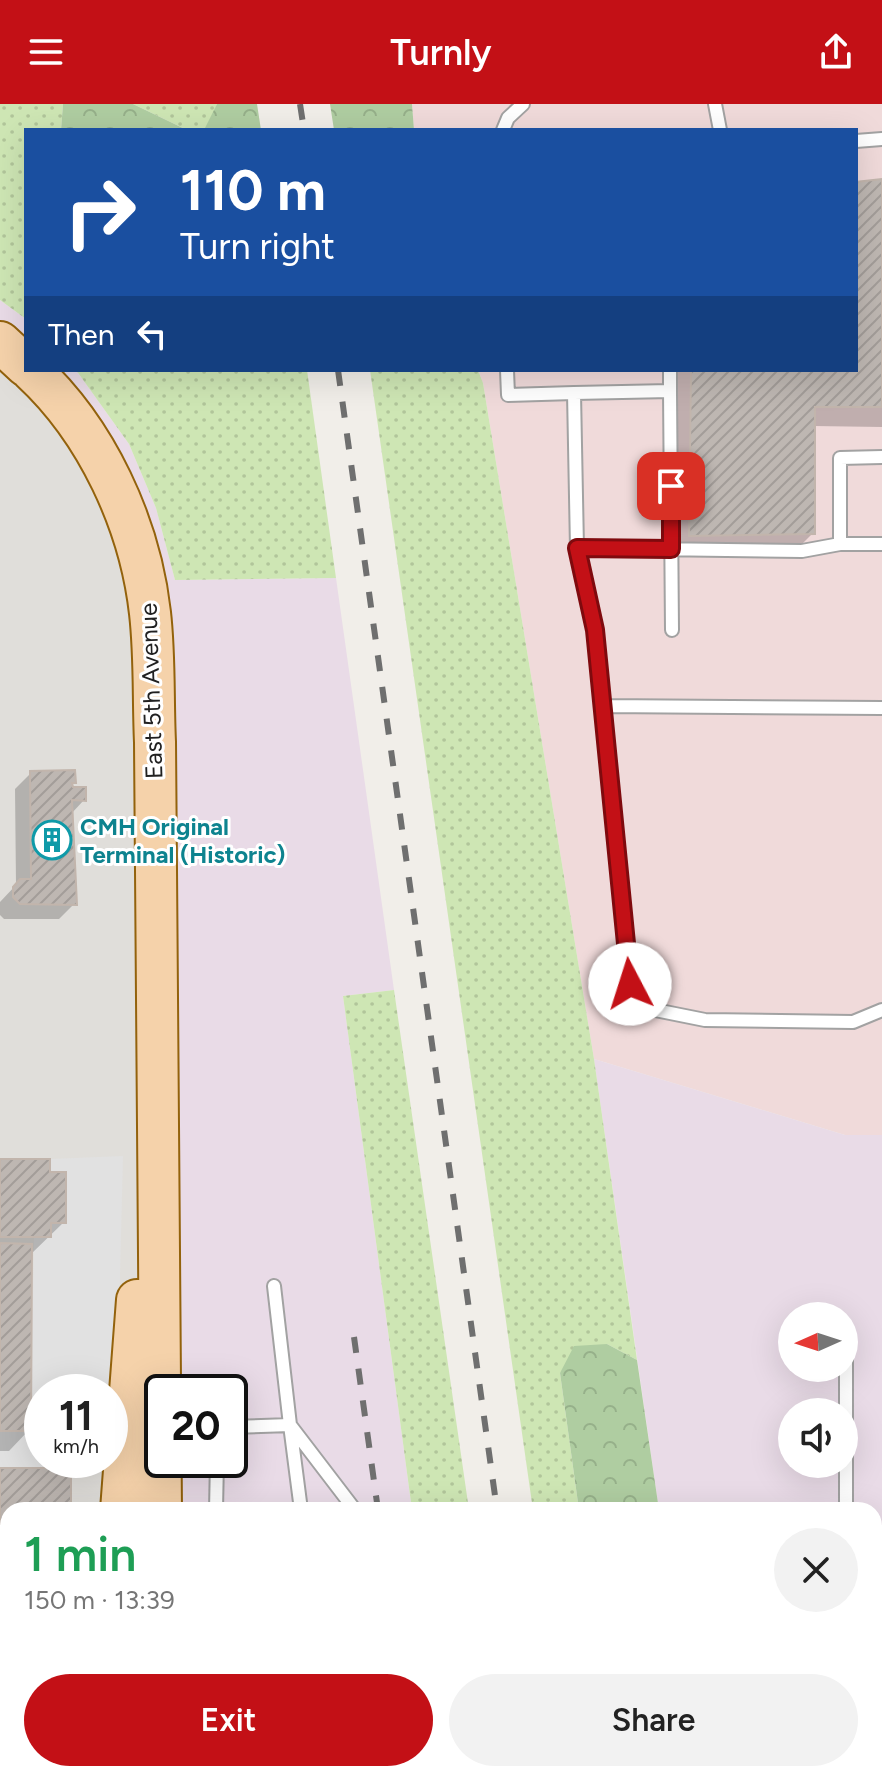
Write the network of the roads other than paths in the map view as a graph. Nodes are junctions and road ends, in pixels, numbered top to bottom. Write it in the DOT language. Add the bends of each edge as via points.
graph roads {
  1 [pos="523,104"];
  2 [pos="715,104"];
  3 [pos="504,128"];
  4 [pos="720,128"];
  5 [pos="882,139"];
  6 [pos="858,141"];
  7 [pos="0,342"];
  8 [pos="24,364"];
  9 [pos="33,372"];
  10 [pos="507,372"];
  11 [pos="670,372"];
  12 [pos="670,391"];
  13 [pos="574,393"];
  14 [pos="882,457"];
  15 [pos="840,544"];
  16 [pos="882,544"];
  17 [pos="577,548"];
  18 [pos="671,549"];
  19 [pos="672,630"];
  20 [pos="603,706"];
  21 [pos="882,708"];
  22 [pos="882,1010"];
  23 [pos="158,1141"];
  24 [pos="274,1286"];
  25 [pos="160,1374"];
  26 [pos="846,1382"];
  27 [pos="290,1425"];
  28 [pos="248,1426"];
  29 [pos="161,1478"];
  30 [pos="217,1478"];
  31 [pos="122,1502"];
  32 [pos="161,1502"];
  33 [pos="216,1502"];
  34 [pos="300,1502"];
  35 [pos="349,1502"];
  36 [pos="846,1502"];
  1 -- 3 [label="lane"];
  2 -- 4 [label="lane"];
  5 -- 6 [label="lane"];
  7 -- 8 [label="main road"];
  9 -- 23 [label="main road, East 5th Avenue" via="91,445 113,485 130,527 150,614"];
  10 -- 13 [label="lane" via="508,395"];
  11 -- 12 [label="lane"];
  12 -- 13 [label="lane"];
  12 -- 18 [label="lane"];
  13 -- 17 [label="lane"];
  14 -- 15 [label="lane" via="840,458"];
  15 -- 16 [label="lane"];
  15 -- 18 [label="lane" via="802,551"];
  17 -- 18 [label="lane"];
  17 -- 20 [label="lane" via="595,630"];
  18 -- 19 [label="lane"];
  20 -- 21 [label="lane"];
  20 -- 22 [label="lane" via="630,984 637,1002 705,1020 853,1022"];
  23 -- 25 [label="main road, East 5th Avenue"];
  23 -- 31 [label="main road, East 5th Avenue" via="132,1338"];
  24 -- 27 [label="lane"];
  26 -- 36 [label="lane"];
  27 -- 28 [label="lane"];
  27 -- 34 [label="lane"];
  27 -- 35 [label="lane"];
  29 -- 32 [label="main road, East 5th Avenue"];
  30 -- 33 [label="lane"];
}
